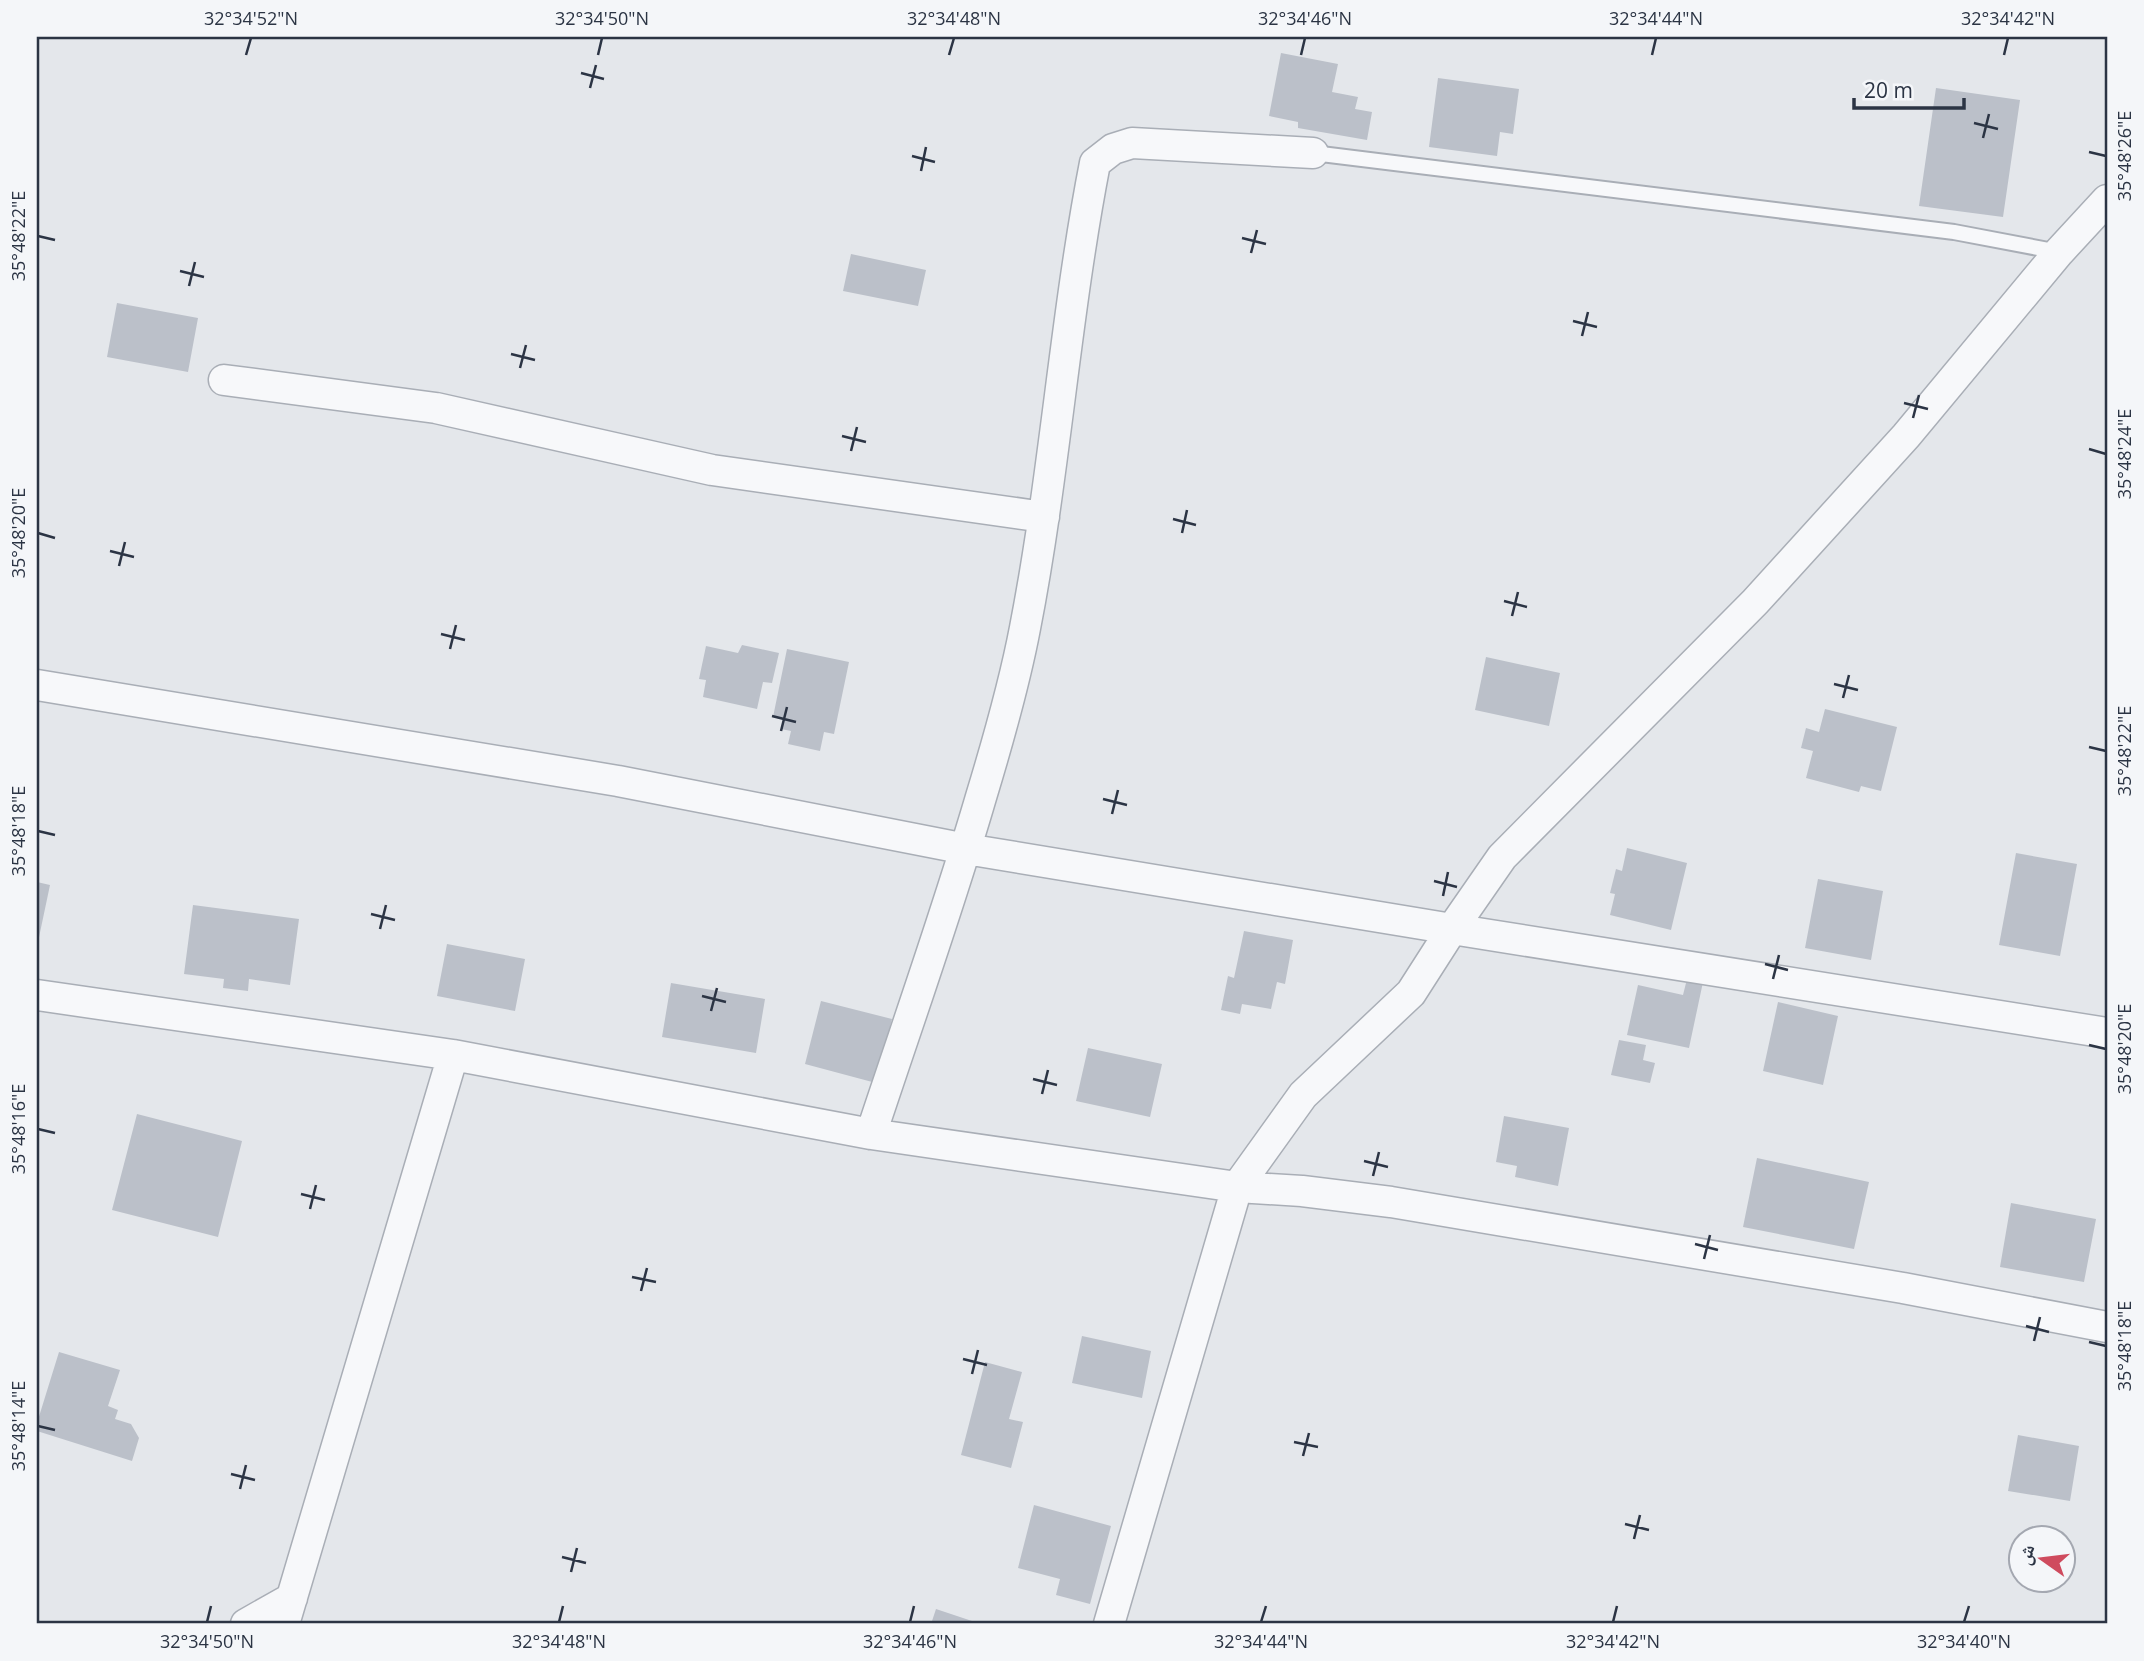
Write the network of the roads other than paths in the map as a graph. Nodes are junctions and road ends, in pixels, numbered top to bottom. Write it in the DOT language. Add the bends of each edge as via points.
graph roads {
  1 [pos="1313,153"];
  2 [pos="2107,200"];
  3 [pos="2059,252"];
  4 [pos="224,380"];
  5 [pos="1044,517"];
  6 [pos="37,685"];
  7 [pos="966,849"];
  8 [pos="1452,929"];
  9 [pos="37,995"];
  10 [pos="2107,1033"];
  11 [pos="453,1055"];
  12 [pos="871,1134"];
  13 [pos="1237,1187"];
  14 [pos="2107,1327"];
  15 [pos="288,1611"];
  16 [pos="246,1624"];
  17 [pos="1109,1624"];
  1 -- 3 [label="lane" via="1954,232"];
  1 -- 5 [label="street" via="1132,143 1113,149 1095,163"];
  2 -- 3 [label="street"];
  3 -- 8 [label="street" via="1906,436 1755,602 1502,857"];
  4 -- 5 [label="street" via="436,408 712,470"];
  5 -- 7 [label="street" via="1007,711"];
  6 -- 7 [label="street" via="618,782"];
  7 -- 8 [label="street"];
  7 -- 12 [label="street"];
  8 -- 10 [label="street"];
  8 -- 13 [label="street" via="1411,993 1303,1095"];
  9 -- 11 [label="street"];
  11 -- 12 [label="street"];
  11 -- 15 [label="street"];
  12 -- 13 [label="street"];
  13 -- 14 [label="street" via="1391,1202"];
  13 -- 17 [label="street"];
  15 -- 16 [label="street"];
}
